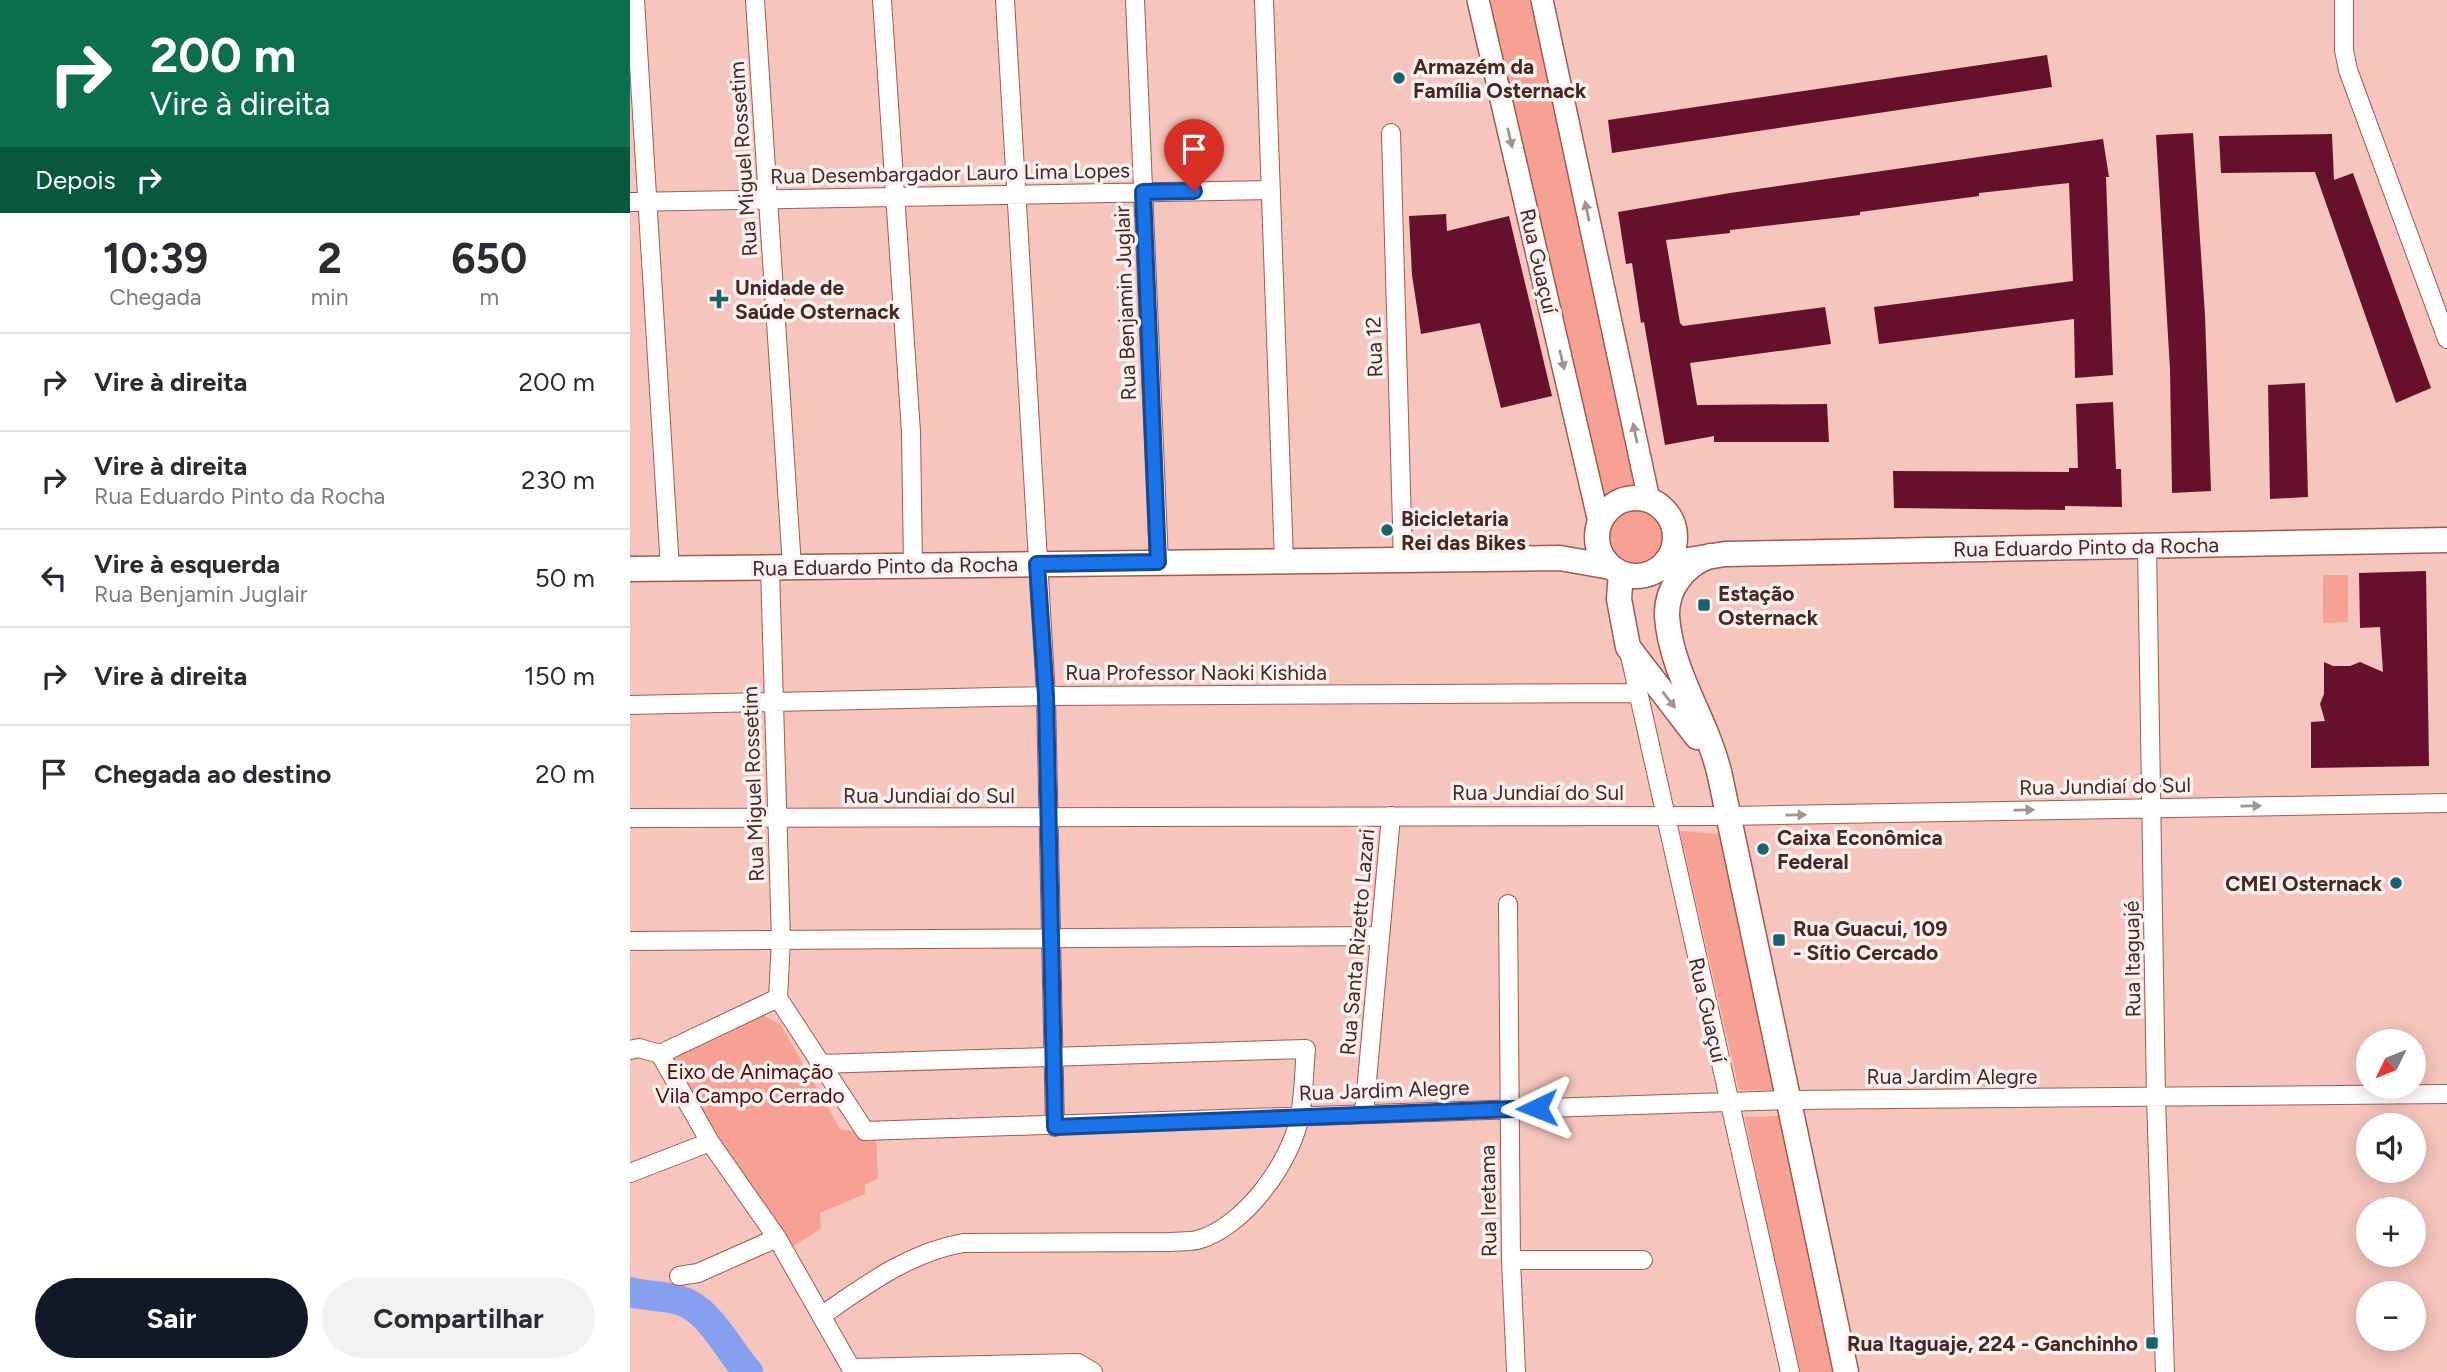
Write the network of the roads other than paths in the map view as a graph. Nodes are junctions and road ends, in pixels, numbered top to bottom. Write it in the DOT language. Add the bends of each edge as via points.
graph roads {
  1 [pos="635,0"];
  2 [pos="755,0"];
  3 [pos="882,0"];
  4 [pos="1005,0"];
  5 [pos="1135,0"];
  6 [pos="1264,0"];
  7 [pos="1478,0"];
  8 [pos="1542,0"];
  9 [pos="2344,0"];
  10 [pos="1391,133"];
  11 [pos="1271,190"];
  12 [pos="1143,192"];
  13 [pos="1016,195"];
  14 [pos="895,197"];
  15 [pos="768,199"];
  16 [pos="639,202"];
  17 [pos="2447,339"];
  18 [pos="1649,500"];
  19 [pos="1598,526"];
  20 [pos="1674,527"];
  21 [pos="2447,540"];
  22 [pos="2147,546"];
  23 [pos="1717,555"];
  24 [pos="1560,558"];
  25 [pos="1403,559"];
  26 [pos="1284,561"];
  27 [pos="1158,562"];
  28 [pos="1037,564"];
  29 [pos="913,566"];
  30 [pos="781,567"];
  31 [pos="1660,568"];
  32 [pos="630,569"];
  33 [pos="670,569"];
  34 [pos="1616,570"];
  35 [pos="1670,597"];
  36 [pos="1628,647"];
  37 [pos="1677,666"];
  38 [pos="1637,693"];
  39 [pos="1046,696"];
  40 [pos="774,703"];
  41 [pos="630,705"];
  42 [pos="1716,762"];
  43 [pos="2447,803"];
  44 [pos="2153,807"];
  45 [pos="1664,815"];
  46 [pos="1391,816"];
  47 [pos="1728,816"];
  48 [pos="1049,817"];
  49 [pos="630,818"];
  50 [pos="776,818"];
  51 [pos="1508,904"];
  52 [pos="1379,936"];
  53 [pos="1052,938"];
  54 [pos="781,940"];
  55 [pos="630,941"];
  56 [pos="778,998"];
  57 [pos="630,1050"];
  58 [pos="660,1054"];
  59 [pos="1055,1058"];
  60 [pos="819,1064"];
  61 [pos="2447,1094"];
  62 [pos="2156,1098"];
  63 [pos="1788,1100"];
  64 [pos="1729,1102"];
  65 [pos="1510,1108"];
  66 [pos="1364,1114"];
  67 [pos="1300,1116"];
  68 [pos="1055,1127"];
  69 [pos="710,1142"];
  70 [pos="630,1172"];
  71 [pos="777,1238"];
  72 [pos="1511,1259"];
  73 [pos="1643,1259"];
  74 [pos="679,1276"];
  75 [pos="821,1315"];
  76 [pos="1093,1372"];
  77 [pos="1516,1372"];
  78 [pos="1790,1372"];
  79 [pos="1846,1372"];
  80 [pos="2165,1372"];
  1 -- 16 [label="street"];
  2 -- 15 [label="street, Rua Miguel Rossetim"];
  3 -- 14 [label="street"];
  4 -- 13 [label="street"];
  5 -- 12 [label="street, Rua Benjamin Juglair"];
  6 -- 11 [label="street"];
  7 -- 19 [label="street, Rua Guaçuí, one-way"];
  18 -- 8 [label="street, one-way"];
  9 -- 17 [label="street" via="2348,70"];
  10 -- 25 [label="street, Rua 12"];
  11 -- 12 [label="street, Rua Desembargador Lauro Lima Lopes"];
  11 -- 26 [label="street"];
  12 -- 13 [label="street, Rua Desembargador Lauro Lima Lopes"];
  12 -- 27 [label="street, Rua Benjamin Juglair"];
  13 -- 14 [label="street, Rua Desembargador Lauro Lima Lopes"];
  13 -- 28 [label="street"];
  14 -- 15 [label="street, Rua Desembargador Lauro Lima Lopes"];
  14 -- 29 [label="street" via="911,432"];
  15 -- 16 [label="street, Rua Desembargador Lauro Lima Lopes"];
  15 -- 30 [label="street, Rua Miguel Rossetim"];
  16 -- 33 [label="street"];
  18 -- 19 [label="main road" via="1615,504"];
  18 -- 20 [label="main road" via="1668,515"];
  19 -- 24 [label="main road"];
  19 -- 34 [label="main road" via="1599,550"];
  20 -- 23 [label="main road, Rua Eduardo Pinto da Rocha"];
  20 -- 31 [label="main road" via="1675,540"];
  21 -- 22 [label="main road, Rua Eduardo Pinto da Rocha"];
  22 -- 23 [label="main road, Rua Eduardo Pinto da Rocha"];
  22 -- 44 [label="street, Rua Itaguajé"];
  23 -- 31 [label="main road, Rua Eduardo Pinto da Rocha"];
  23 -- 35 [label="main road" via="1685,571"];
  24 -- 25 [label="main road, Rua Eduardo Pinto da Rocha"];
  24 -- 34 [label="main road, Rua Eduardo Pinto da Rocha"];
  25 -- 26 [label="main road, Rua Eduardo Pinto da Rocha"];
  26 -- 27 [label="main road, Rua Eduardo Pinto da Rocha"];
  27 -- 28 [label="main road, Rua Eduardo Pinto da Rocha"];
  28 -- 29 [label="main road, Rua Eduardo Pinto da Rocha"];
  28 -- 39 [label="street"];
  29 -- 30 [label="main road, Rua Eduardo Pinto da Rocha"];
  30 -- 33 [label="main road, Rua Eduardo Pinto da Rocha"];
  30 -- 40 [label="street, Rua Miguel Rossetim"];
  31 -- 34 [label="main road" via="1644,575"];
  31 -- 35 [label="main road, Rua Guaçuí"];
  32 -- 33 [label="main road, Rua Eduardo Pinto da Rocha"];
  34 -- 36 [label="main road, Rua Guaçuí"];
  35 -- 37 [label="main road, Rua Guaçuí" via="1667,616"];
  36 -- 37 [label="main road" via="1653,669"];
  36 -- 38 [label="street, Rua Guaçuí"];
  36 -- 42 [label="main road, Rua Guaçuí, one-way"];
  37 -- 42 [label="main road, Rua Guaçuí"];
  38 -- 39 [label="street, Rua Professor Naoki Kishida"];
  38 -- 45 [label="street, Rua Guaçuí"];
  39 -- 40 [label="street, Rua Professor Naoki Kishida"];
  39 -- 48 [label="street"];
  40 -- 41 [label="street, Rua Professor Naoki Kishida"];
  40 -- 50 [label="street, Rua Miguel Rossetim"];
  42 -- 47 [label="main road, Rua Guaçuí"];
  44 -- 43 [label="street, Rua Jundiaí do Sul, one-way"];
  47 -- 44 [label="street, Rua Jundiaí do Sul, one-way"];
  44 -- 62 [label="street, Rua Itaguajé"];
  45 -- 46 [label="street, Rua Jundiaí do Sul"];
  45 -- 47 [label="street, Rua Jundiaí do Sul"];
  45 -- 64 [label="street, Rua Guaçuí"];
  46 -- 48 [label="street, Rua Jundiaí do Sul"];
  46 -- 52 [label="street, Rua Santa Rizetto Lazari"];
  47 -- 63 [label="main road, Rua Guaçuí"];
  48 -- 50 [label="street, Rua Jundiaí do Sul"];
  48 -- 53 [label="street"];
  49 -- 50 [label="street, Rua Jundiaí do Sul"];
  50 -- 54 [label="street, Rua Miguel Rossetim"];
  51 -- 65 [label="street, Rua Iretama"];
  52 -- 53 [label="street"];
  52 -- 66 [label="street, Rua Santa Rizetto Lazari"];
  53 -- 54 [label="street"];
  53 -- 59 [label="street"];
  54 -- 55 [label="street"];
  54 -- 56 [label="street, Rua Miguel Rossetim"];
  56 -- 58 [label="street"];
  56 -- 60 [label="street, Rua Jardim Alegre"];
  57 -- 58 [label="street"];
  58 -- 69 [label="street"];
  59 -- 60 [label="street"];
  59 -- 67 [label="street" via="1306,1049"];
  59 -- 68 [label="street"];
  60 -- 68 [label="street, Rua Jardim Alegre" via="865,1131"];
  61 -- 62 [label="street, Rua Jardim Alegre"];
  62 -- 63 [label="street, Rua Jardim Alegre"];
  62 -- 80 [label="street, Rua Itaguajé"];
  63 -- 64 [label="street, Rua Jardim Alegre"];
  63 -- 79 [label="main road, Rua Guaçuí"];
  64 -- 65 [label="street, Rua Jardim Alegre"];
  64 -- 78 [label="street, Rua Guaçuí"];
  65 -- 66 [label="street, Rua Jardim Alegre"];
  65 -- 72 [label="street, Rua Iretama"];
  66 -- 67 [label="street, Rua Jardim Alegre"];
  67 -- 68 [label="street, Rua Jardim Alegre"];
  67 -- 75 [label="street" via="1275,1176 1210,1235 1182,1241 940,1247 881,1275"];
  69 -- 70 [label="street"];
  69 -- 71 [label="street"];
  71 -- 74 [label="street" via="698,1273"];
  71 -- 75 [label="street"];
  72 -- 73 [label="street"];
  72 -- 77 [label="street, Rua Iretama"];
  75 -- 76 [label="street" via="851,1368 1078,1363"];
}
